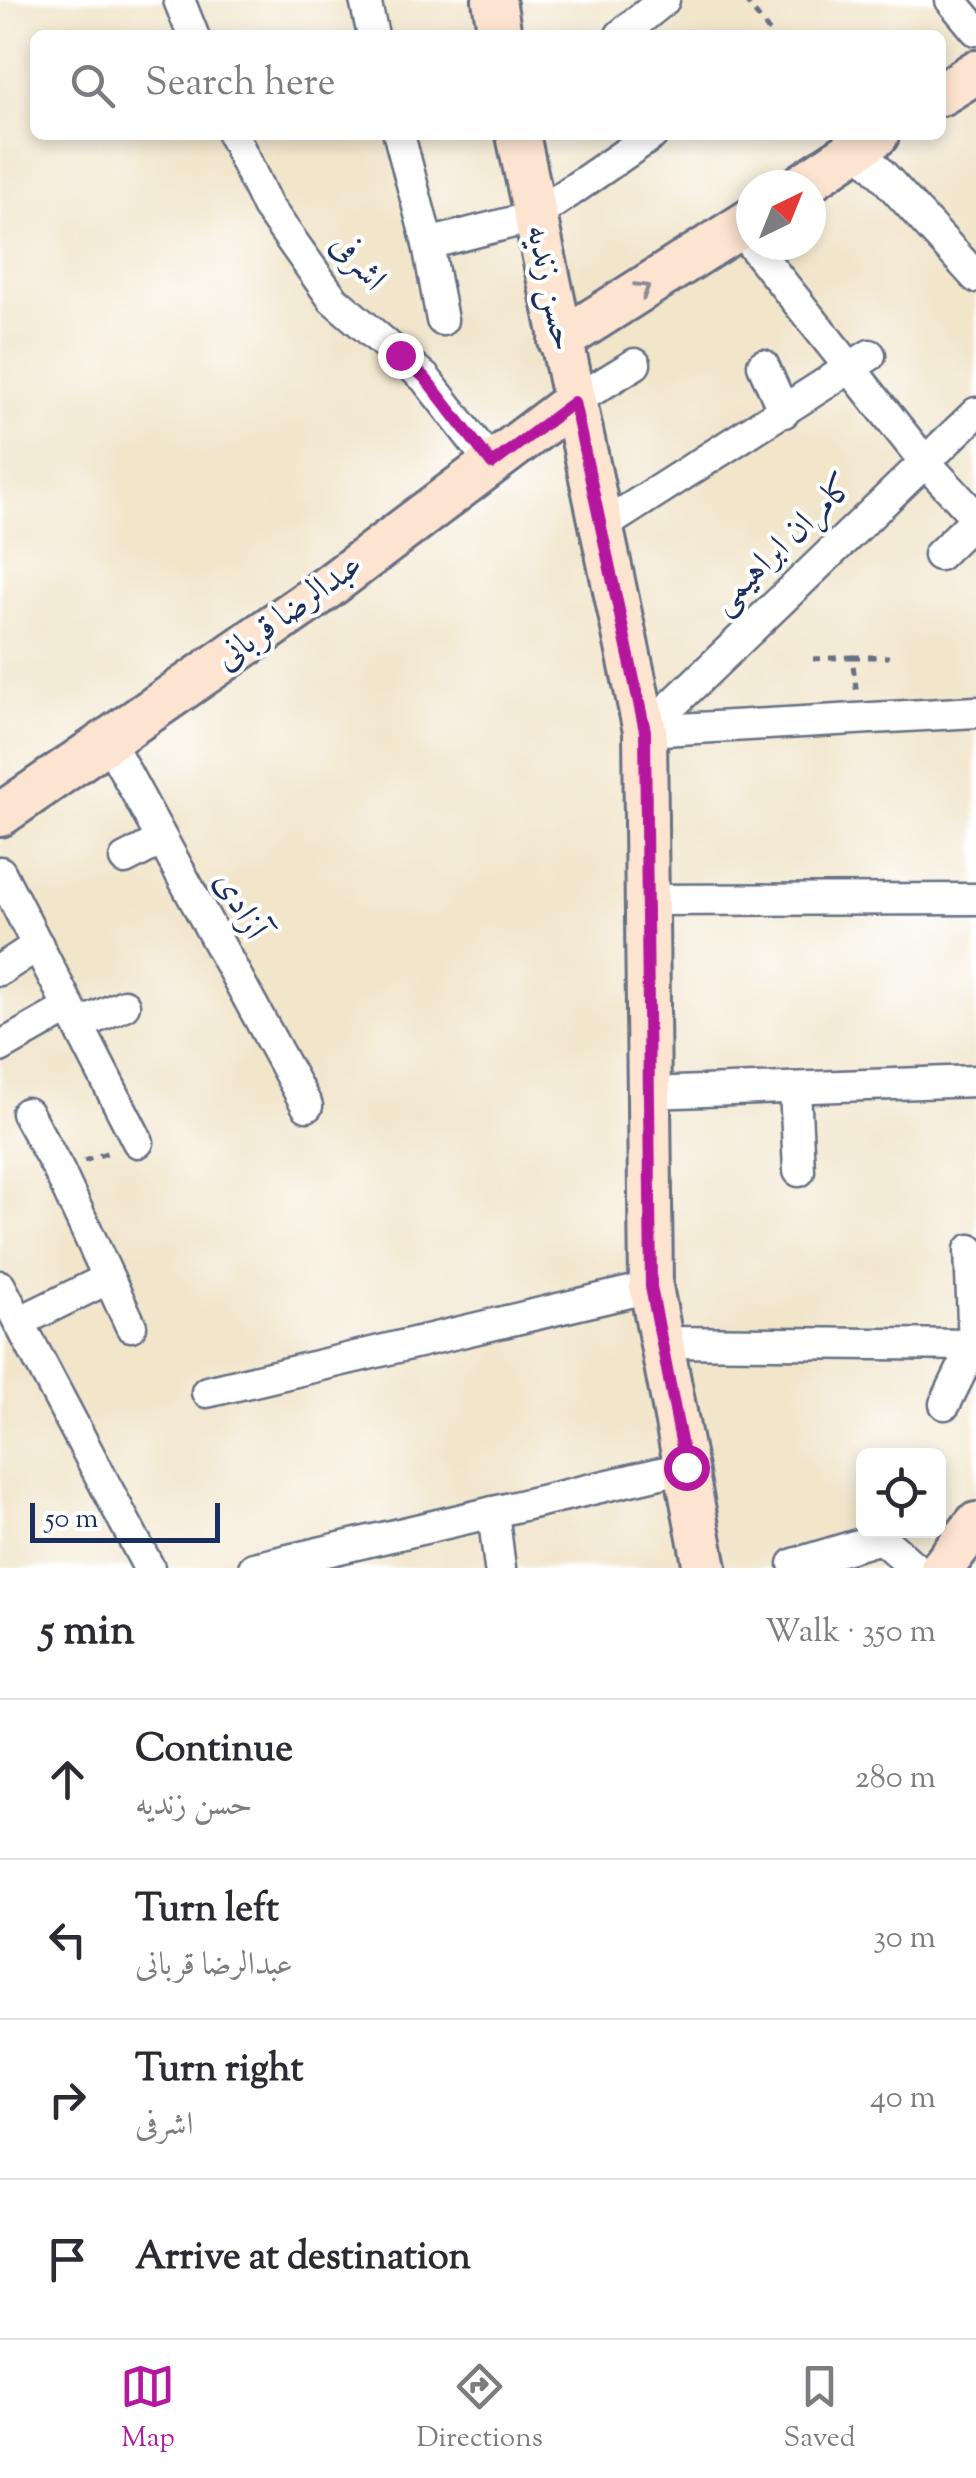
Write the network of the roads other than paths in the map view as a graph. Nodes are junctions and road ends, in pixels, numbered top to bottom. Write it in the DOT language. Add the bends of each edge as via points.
graph roads {
  1 [pos="178,0"];
  2 [pos="365,0"];
  3 [pos="494,0"];
  4 [pos="664,0"];
  5 [pos="951,0"];
  6 [pos="190,30"];
  7 [pos="372,30"];
  8 [pos="499,30"];
  9 [pos="626,30"];
  10 [pos="976,30"];
  11 [pos="976,72"];
  12 [pos="946,91"];
  13 [pos="235,140"];
  14 [pos="400,140"];
  15 [pos="519,140"];
  16 [pos="645,140"];
  17 [pos="867,141"];
  18 [pos="824,170"];
  19 [pos="533,217"];
  20 [pos="736,241"];
  21 [pos="428,244"];
  22 [pos="771,260"];
  23 [pos="976,277"];
  24 [pos="442,320"];
  25 [pos="560,341"];
  26 [pos="860,362"];
  27 [pos="635,364"];
  28 [pos="763,366"];
  29 [pos="574,402"];
  30 [pos="784,412"];
  31 [pos="976,413"];
  32 [pos="925,462"];
  33 [pos="492,464"];
  34 [pos="976,518"];
  35 [pos="601,527"];
  36 [pos="939,556"];
  37 [pos="976,712"];
  38 [pos="645,731"];
  39 [pos="108,740"];
  40 [pos="0,815"];
  41 [pos="160,841"];
  42 [pos="125,859"];
  43 [pos="0,872"];
  44 [pos="976,899"];
  45 [pos="647,900"];
  46 [pos="38,945"];
  47 [pos="0,970"];
  48 [pos="124,1005"];
  49 [pos="74,1017"];
  50 [pos="0,1047"];
  51 [pos="976,1081"];
  52 [pos="795,1088"];
  53 [pos="649,1093"];
  54 [pos="307,1106"];
  55 [pos="27,1113"];
  56 [pos="138,1142"];
  57 [pos="799,1171"];
  58 [pos="970,1250"];
  59 [pos="108,1279"];
  60 [pos="651,1287"];
  61 [pos="8,1308"];
  62 [pos="131,1326"];
  63 [pos="662,1342"];
  64 [pos="975,1345"];
  65 [pos="208,1392"];
  66 [pos="945,1404"];
  67 [pos="686,1467"];
  68 [pos="493,1512"];
  69 [pos="974,1532"];
  70 [pos="794,1564"];
  71 [pos="149,1568"];
  72 [pos="254,1568"];
  73 [pos="500,1568"];
  74 [pos="706,1568"];
  75 [pos="914,1568"];
  76 [pos="942,1568"];
  1 -- 6 [label="street"];
  2 -- 7 [label="street"];
  3 -- 8 [label="street"];
  4 -- 9 [label="street"];
  5 -- 10 [label="street"];
  11 -- 12 [label="street"];
  13 -- 33 [label="street, اشرفی" via="267,206 332,299 425,378"];
  14 -- 21 [label="street"];
  15 -- 19 [label="street, حسن زندیه"];
  16 -- 19 [label="street"];
  17 -- 18 [label="street"];
  17 -- 23 [label="street"];
  19 -- 21 [label="street"];
  19 -- 25 [label="street, حسن زندیه"];
  25 -- 20 [label="street, one-way"];
  21 -- 24 [label="street"];
  22 -- 26 [label="street"];
  25 -- 29 [label="street, حسن زندیه"];
  26 -- 30 [label="street"];
  26 -- 32 [label="street"];
  27 -- 29 [label="street"];
  28 -- 30 [label="street"];
  29 -- 33 [label="street, عبدالرضا قربانی"];
  29 -- 35 [label="street, حسن زندیه"];
  30 -- 35 [label="street"];
  31 -- 32 [label="street, کامران ابراهیمی"];
  32 -- 34 [label="street"];
  32 -- 38 [label="street, کامران ابراهیمی"];
  33 -- 39 [label="street, عبدالرضا قربانی"];
  34 -- 36 [label="street"];
  35 -- 38 [label="street, حسن زندیه"];
  37 -- 38 [label="street"];
  38 -- 45 [label="street, حسن زندیه"];
  39 -- 40 [label="street, عبدالرضا قربانی"];
  39 -- 41 [label="street, آزادی"];
  41 -- 42 [label="street"];
  41 -- 54 [label="street, آزادی"];
  43 -- 46 [label="street"];
  44 -- 45 [label="street"];
  45 -- 53 [label="street, حسن زندیه"];
  46 -- 47 [label="street"];
  46 -- 49 [label="street"];
  48 -- 49 [label="street"];
  49 -- 50 [label="street"];
  49 -- 56 [label="street"];
  51 -- 52 [label="street"];
  52 -- 53 [label="street"];
  52 -- 57 [label="street"];
  53 -- 60 [label="street, حسن زندیه"];
  55 -- 59 [label="street"];
  58 -- 64 [label="street"];
  59 -- 61 [label="street"];
  59 -- 62 [label="street"];
  60 -- 63 [label="street, حسن زندیه"];
  60 -- 65 [label="street"];
  61 -- 71 [label="street"];
  63 -- 64 [label="street"];
  63 -- 67 [label="street, حسن زندیه"];
  64 -- 66 [label="street"];
  67 -- 68 [label="street"];
  67 -- 74 [label="street, حسن زندیه"];
  68 -- 72 [label="street"];
  68 -- 73 [label="street"];
  69 -- 76 [label="street"];
  70 -- 75 [label="street" via="882,1538"];
}
